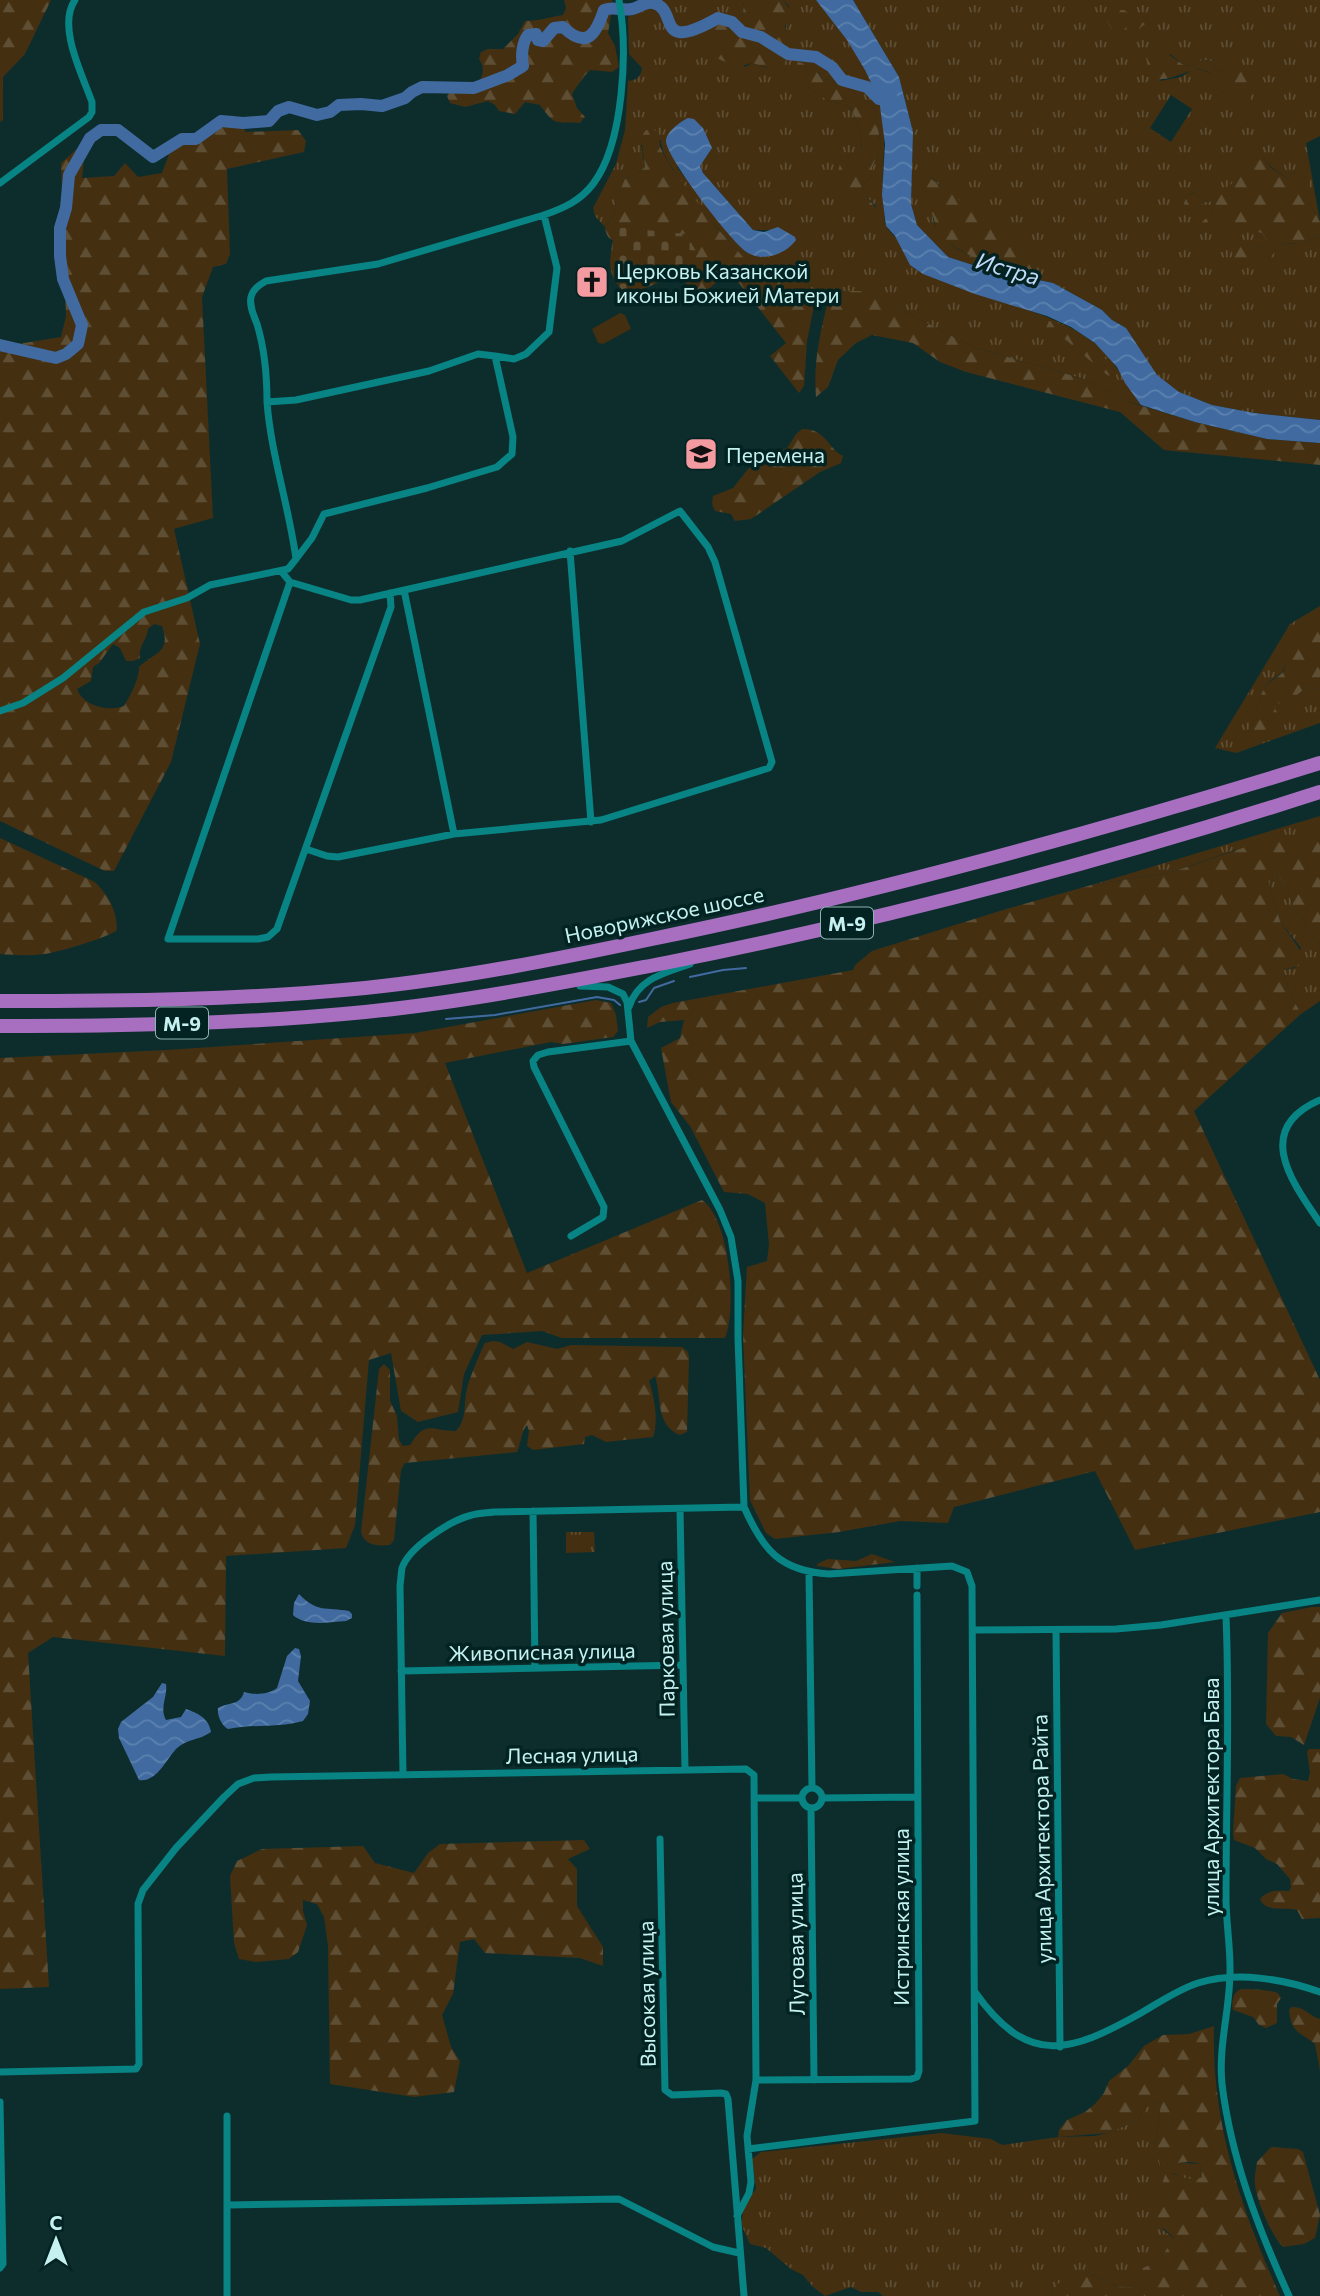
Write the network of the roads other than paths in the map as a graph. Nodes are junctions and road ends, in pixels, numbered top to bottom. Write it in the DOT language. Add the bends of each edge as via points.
graph roads {
  1 [pos="75,0"];
  2 [pos="619,0"];
  3 [pos="0,183"];
  4 [pos="544,215"];
  5 [pos="495,356"];
  6 [pos="267,402"];
  7 [pos="570,551"];
  8 [pos="296,559"];
  9 [pos="281,571"];
  10 [pos="289,582"];
  11 [pos="404,590"];
  12 [pos="390,593"];
  13 [pos="0,711"];
  14 [pos="1320,763"];
  15 [pos="1320,792"];
  16 [pos="591,822"];
  17 [pos="454,834"];
  18 [pos="306,849"];
  19 [pos="730,950"];
  20 [pos="522,990"];
  21 [pos="0,1000"];
  22 [pos="628,1011"];
  23 [pos="0,1026"];
  24 [pos="631,1041"];
  25 [pos="1320,1100"];
  26 [pos="1317,1214"];
  27 [pos="1320,1223"];
  28 [pos="571,1236"];
  29 [pos="744,1507"];
  30 [pos="680,1509"];
  31 [pos="533,1511"];
  32 [pos="917,1568"];
  33 [pos="809,1573"];
  34 [pos="917,1586"];
  35 [pos="917,1595"];
  36 [pos="1320,1600"];
  37 [pos="1226,1616"];
  38 [pos="973,1630"];
  39 [pos="1056,1630"];
  40 [pos="683,1665"];
  41 [pos="535,1668"];
  42 [pos="401,1671"];
  43 [pos="685,1769"];
  44 [pos="403,1775"];
  45 [pos="812,1788"];
  46 [pos="917,1797"];
  47 [pos="754,1798"];
  48 [pos="802,1798"];
  49 [pos="822,1798"];
  50 [pos="811,1808"];
  51 [pos="660,1839"];
  52 [pos="1230,1978"];
  53 [pos="975,1992"];
  54 [pos="1320,1992"];
  55 [pos="1060,2047"];
  56 [pos="0,2072"];
  57 [pos="756,2080"];
  58 [pos="814,2080"];
  59 [pos="0,2102"];
  60 [pos="228,2116"];
  61 [pos="748,2149"];
  62 [pos="228,2205"];
  63 [pos="737,2216"];
  64 [pos="739,2253"];
  65 [pos="0,2268"];
  66 [pos="227,2296"];
  67 [pos="744,2296"];
  68 [pos="1289,2296"];
  1 -- 3 [label="street" via="68,13 68,31 92,112"];
  2 -- 4 [label="street" via="624,69 603,166 579,199"];
  4 -- 5 [label="street" via="557,268 549,332 526,354 514,359"];
  4 -- 6 [label="street" via="379,264 281,278 258,286 250,299 266,364"];
  5 -- 6 [label="street" via="478,354 429,371"];
  5 -- 8 [label="street" via="513,437 512,454 497,467 324,514"];
  6 -- 8 [label="street"];
  7 -- 11 [label="street"];
  7 -- 16 [label="street"];
  7 -- 16 [label="street" via="622,541 680,511 715,562 772,762 769,768"];
  8 -- 9 [label="street"];
  9 -- 10 [label="street"];
  9 -- 13 [label="street" via="210,585 144,612 63,678 23,703"];
  10 -- 12 [label="street" via="351,600"];
  10 -- 18 [label="street" via="168,939 268,937 277,929"];
  11 -- 12 [label="street"];
  11 -- 17 [label="street"];
  12 -- 18 [label="street" via="391,607"];
  14 -- 21 [label="highway, Новорижское шоссе / М-9" via="1146,817 898,884 714,927 498,969 366,988 238,997"];
  15 -- 19 [label="highway, М-9" via="1035,876"];
  16 -- 17 [label="street"];
  17 -- 18 [label="street" via="338,857"];
  19 -- 20 [label="highway, М-9"];
  19 -- 22 [label="street" via="653,977 638,988"];
  20 -- 22 [label="street" via="608,986 623,993"];
  20 -- 23 [label="highway, М-9" via="323,1015 162,1024"];
  22 -- 24 [label="street"];
  24 -- 28 [label="street" via="548,1052 533,1061 604,1207 603,1217"];
  24 -- 29 [label="street" via="720,1210 736,1259"];
  25 -- 26 [label="street" via="1289,1122 1282,1145 1287,1172"];
  26 -- 27 [label="street"];
  29 -- 30 [label="street"];
  29 -- 33 [label="street" via="765,1547 793,1568"];
  30 -- 31 [label="street"];
  30 -- 40 [label="street, Парковая улица"];
  31 -- 41 [label="street"];
  31 -- 42 [label="street" via="470,1515 412,1552 403,1566 400,1585"];
  32 -- 33 [label="street"];
  32 -- 34 [label="street"];
  32 -- 38 [label="street" via="952,1566 967,1572 972,1586"];
  33 -- 45 [label="street"];
  35 -- 46 [label="street, Истринская улица"];
  36 -- 37 [label="street"];
  37 -- 39 [label="street" via="1116,1629"];
  37 -- 52 [label="street, улица Архитектора Бава"];
  38 -- 39 [label="street"];
  38 -- 53 [label="street"];
  39 -- 55 [label="street, улица Архитектора Райта"];
  40 -- 41 [label="street, Живописная улица"];
  40 -- 43 [label="street, Парковая улица"];
  41 -- 42 [label="street, Живописная улица"];
  42 -- 44 [label="street"];
  43 -- 44 [label="street, Лесная улица"];
  43 -- 47 [label="street, Лесная улица" via="750,1769"];
  44 -- 56 [label="street, Лесная улица" via="271,1777 238,1784 143,1889 138,1904 136,2069"];
  45 -- 48 [label="street"];
  45 -- 49 [label="street"];
  46 -- 49 [label="street"];
  46 -- 58 [label="street, Истринская улица" via="917,2077"];
  47 -- 48 [label="street"];
  47 -- 57 [label="street"];
  48 -- 50 [label="street"];
  49 -- 50 [label="street"];
  50 -- 58 [label="street, Луговая улица"];
  51 -- 63 [label="street, Высокая улица" via="665,2090 672,2095 726,2094"];
  52 -- 54 [label="street" via="1281,1982"];
  52 -- 55 [label="street" via="1171,1994 1105,2033"];
  52 -- 68 [label="street, улица Архитектора Бава" via="1221,2055 1226,2111 1248,2201"];
  53 -- 55 [label="street" via="991,2015 1012,2031 1036,2044"];
  53 -- 61 [label="street" via="975,2121"];
  57 -- 58 [label="street, Истринская улица"];
  57 -- 61 [label="street"];
  59 -- 65 [label="street"];
  60 -- 62 [label="street"];
  61 -- 63 [label="street" via="751,2182"];
  62 -- 64 [label="street" via="619,2199 713,2247"];
  62 -- 66 [label="street"];
  63 -- 64 [label="street"];
  64 -- 67 [label="street"];
}
